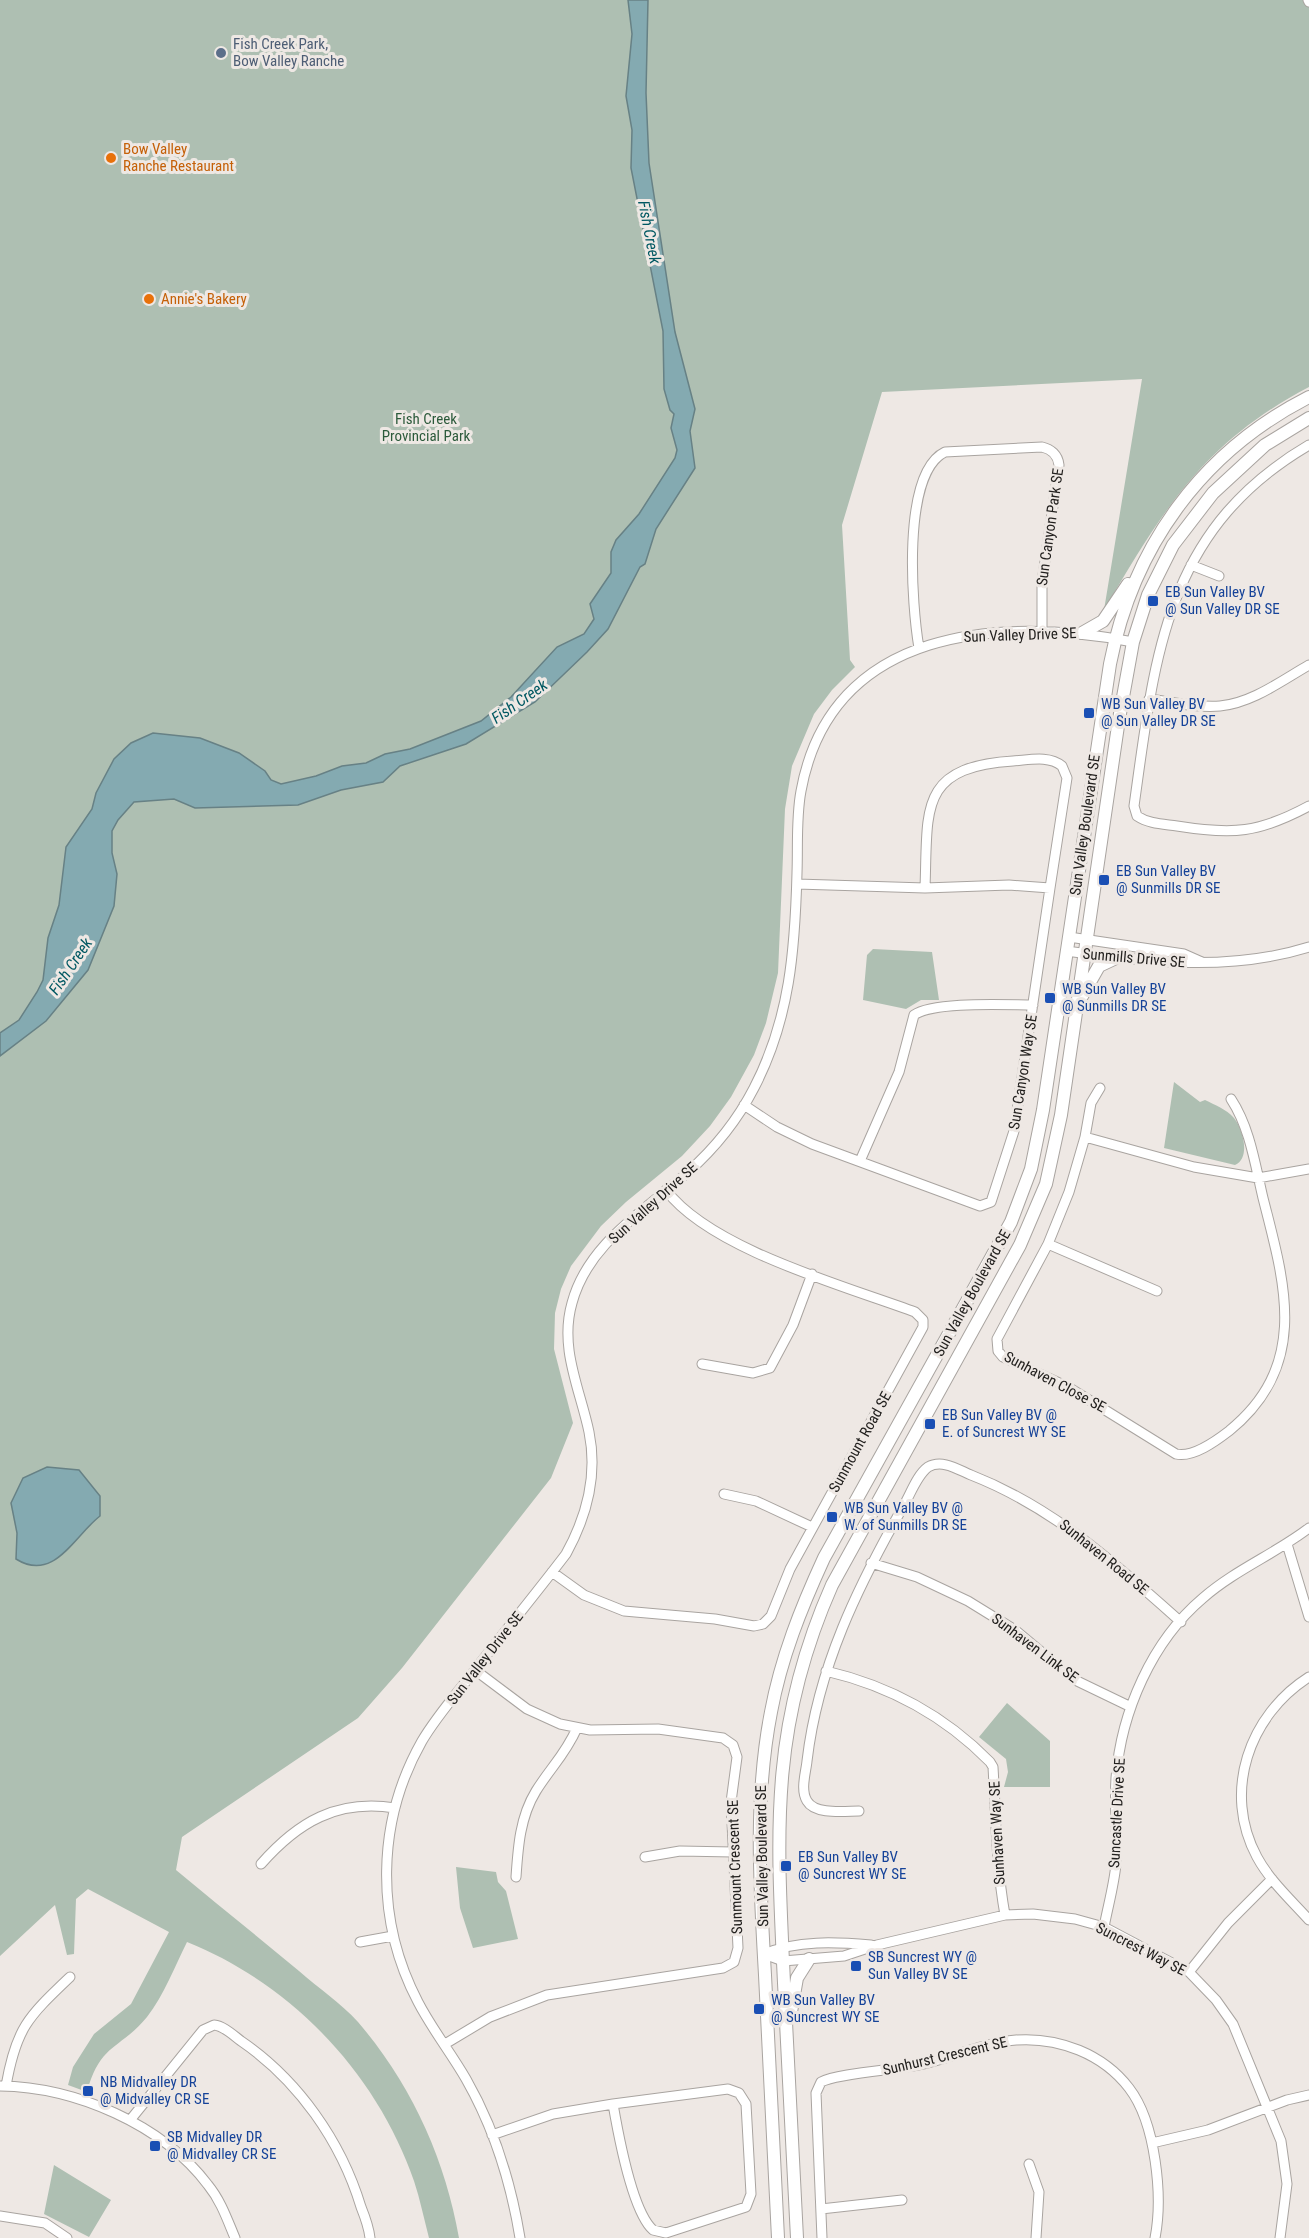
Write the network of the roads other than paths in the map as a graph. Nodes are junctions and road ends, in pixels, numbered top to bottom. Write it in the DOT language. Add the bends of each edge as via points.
graph roads {
  1 [pos="1309,397"];
  2 [pos="1309,418"];
  3 [pos="1309,445"];
  4 [pos="1191,565"];
  5 [pos="1138,571"];
  6 [pos="1219,576"];
  7 [pos="1042,632"];
  8 [pos="1082,633"];
  9 [pos="1115,639"];
  10 [pos="1134,642"];
  11 [pos="919,648"];
  12 [pos="1309,665"];
  13 [pos="1149,699"];
  14 [pos="1309,806"];
  15 [pos="797,884"];
  16 [pos="925,888"];
  17 [pos="1050,888"];
  18 [pos="1069,937"];
  19 [pos="1087,940"];
  20 [pos="1309,947"];
  21 [pos="1066,951"];
  22 [pos="1085,954"];
  23 [pos="1116,958"];
  24 [pos="1202,962"];
  25 [pos="1033,1005"];
  26 [pos="1078,1005"];
  27 [pos="1100,1088"];
  28 [pos="1231,1099"];
  29 [pos="744,1105"];
  30 [pos="1084,1137"];
  31 [pos="860,1161"];
  32 [pos="1309,1169"];
  33 [pos="1258,1178"];
  34 [pos="666,1190"];
  35 [pos="1048,1244"];
  36 [pos="812,1274"];
  37 [pos="1157,1291"];
  38 [pos="702,1364"];
  39 [pos="724,1494"];
  40 [pos="812,1527"];
  41 [pos="1309,1528"];
  42 [pos="1287,1544"];
  43 [pos="871,1563"];
  44 [pos="552,1572"];
  45 [pos="1309,1617"];
  46 [pos="1181,1622"];
  47 [pos="475,1670"];
  48 [pos="826,1671"];
  49 [pos="1309,1677"];
  50 [pos="1131,1707"];
  51 [pos="577,1728"];
  52 [pos="395,1808"];
  53 [pos="859,1811"];
  54 [pos="733,1852"];
  55 [pos="645,1857"];
  56 [pos="261,1864"];
  57 [pos="516,1877"];
  58 [pos="1272,1879"];
  59 [pos="1005,1915"];
  60 [pos="1309,1920"];
  61 [pos="1104,1927"];
  62 [pos="393,1936"];
  63 [pos="360,1942"];
  64 [pos="877,1945"];
  65 [pos="782,1946"];
  66 [pos="764,1954"];
  67 [pos="809,1959"];
  68 [pos="783,1961"];
  69 [pos="1189,1972"];
  70 [pos="70,1977"];
  71 [pos="787,2043"];
  72 [pos="445,2044"];
  73 [pos="3,2086"];
  74 [pos="1309,2095"];
  75 [pos="613,2104"];
  76 [pos="1269,2107"];
  77 [pos="130,2119"];
  78 [pos="492,2135"];
  79 [pos="1152,2143"];
  80 [pos="1029,2164"];
  81 [pos="902,2200"];
  82 [pos="821,2209"];
  83 [pos="0,2216"];
  84 [pos="67,2238"];
  85 [pos="235,2238"];
  86 [pos="370,2238"];
  87 [pos="520,2238"];
  88 [pos="778,2238"];
  89 [pos="797,2238"];
  90 [pos="822,2238"];
  91 [pos="1036,2238"];
  92 [pos="1155,2238"];
  93 [pos="1280,2238"];
  1 -- 5 [label="main road, Sun Valley Boulevard SE" via="1259,427 1208,471 1167,520"];
  2 -- 10 [label="main road, Sun Valley Boulevard SE" via="1250,458 1199,510 1161,568 1141,614"];
  3 -- 4 [label="street" via="1270,472 1241,500"];
  4 -- 6 [label="street"];
  4 -- 13 [label="street" via="1167,620"];
  5 -- 8 [label="main road" via="1108,615"];
  5 -- 9 [label="main road, Sun Valley Boulevard SE"];
  7 -- 8 [label="street, Sun Valley Drive SE"];
  7 -- 11 [label="street, Sun Valley Drive SE" via="967,635"];
  7 -- 11 [label="street, Sun Canyon Park SE" via="1042,582 1058,458 1042,447 941,453 932,463 921,492 914,525 912,583"];
  8 -- 9 [label="street, Sun Valley Drive SE"];
  9 -- 10 [label="street, Sun Valley Drive SE"];
  9 -- 18 [label="main road, Sun Valley Boulevard SE"];
  10 -- 19 [label="main road, Sun Valley Boulevard SE"];
  11 -- 15 [label="street, Sun Valley Drive SE" via="882,666 860,683 840,704 817,741 801,793"];
  12 -- 13 [label="street" via="1236,703 1207,706"];
  13 -- 14 [label="street" via="1134,806 1137,816 1145,822 1237,831 1274,824"];
  15 -- 16 [label="street"];
  15 -- 29 [label="street, Sun Valley Drive SE" via="795,946 786,1004 769,1057"];
  16 -- 17 [label="street" via="987,884"];
  16 -- 17 [label="street, Sun Canyon Way SE" via="928,817 933,800 946,782 963,769 979,764 1046,759 1062,766 1067,778"];
  17 -- 25 [label="street, Sun Canyon Way SE"];
  18 -- 19 [label="street, Sunmills Drive SE"];
  18 -- 21 [label="main road, Sun Valley Boulevard SE"];
  19 -- 22 [label="main road, Sun Valley Boulevard SE"];
  19 -- 24 [label="street, Sunmills Drive SE" via="1184,954"];
  20 -- 24 [label="street, Sunmills Drive SE" via="1254,960"];
  21 -- 22 [label="street, Sunmills Drive SE"];
  21 -- 66 [label="main road, Sun Valley Boulevard SE" via="1040,1130 1019,1204 828,1551 788,1647 771,1712 761,1785 759,1844"];
  22 -- 23 [label="street, Sunmills Drive SE"];
  22 -- 26 [label="main road, Sun Valley Boulevard SE"];
  23 -- 24 [label="street, Sunmills Drive SE"];
  23 -- 26 [label="main road" via="1100,966"];
  25 -- 31 [label="street" via="958,1006 914,1015 899,1072"];
  25 -- 31 [label="street, Sun Canyon Way SE" via="1014,1131 991,1202 976,1205"];
  26 -- 65 [label="main road, Sun Valley Boulevard SE" via="1056,1143 1035,1211 1014,1256 852,1545 808,1644 791,1704 780,1780"];
  27 -- 30 [label="street, Sunhaven Close SE" via="1091,1103"];
  28 -- 33 [label="street" via="1248,1134"];
  29 -- 31 [label="street, Sun Canyon Way SE" via="812,1144"];
  29 -- 34 [label="street, Sun Valley Drive SE" via="702,1159"];
  30 -- 33 [label="street" via="1194,1167"];
  30 -- 35 [label="street, Sunhaven Close SE" via="1069,1192"];
  32 -- 33 [label="street"];
  33 -- 35 [label="street, Sunhaven Close SE" via="1284,1280 1287,1333 1283,1356 1268,1391 1251,1413 1190,1454 1171,1452 1104,1407 1000,1354 997,1339"];
  34 -- 36 [label="street, Sunmount Road SE" via="689,1215 714,1233"];
  34 -- 44 [label="street, Sun Valley Drive SE" via="607,1243 587,1269 572,1303 568,1352 589,1429 593,1472 580,1526"];
  35 -- 37 [label="street"];
  36 -- 38 [label="street" via="770,1368 753,1373"];
  36 -- 40 [label="street, Sunmount Road SE" via="915,1312 924,1323"];
  39 -- 40 [label="street" via="756,1501"];
  40 -- 44 [label="street, Sunmount Road SE" via="771,1616 760,1626 624,1611 584,1595"];
  41 -- 42 [label="street, Suncastle Drive SE"];
  42 -- 45 [label="street"];
  42 -- 46 [label="street, Suncastle Drive SE" via="1233,1575 1201,1599"];
  43 -- 46 [label="street, Sunhaven Road SE" via="924,1470 940,1463 1003,1489 1050,1515 1111,1559"];
  43 -- 48 [label="street, Sunhaven Road SE"];
  43 -- 50 [label="street, Sunhaven Link SE" via="917,1577 968,1601 1015,1630 1076,1680"];
  44 -- 47 [label="street, Sun Valley Drive SE"];
  46 -- 50 [label="street, Suncastle Drive SE" via="1152,1662"];
  47 -- 51 [label="street, Sunmount Crescent SE" via="527,1709"];
  47 -- 52 [label="street, Sun Valley Drive SE" via="423,1740"];
  48 -- 53 [label="street, Sunhaven Road SE" via="808,1749 804,1790 809,1804 817,1809"];
  48 -- 59 [label="street, Sunhaven Way SE" via="873,1684 907,1699 951,1726 990,1762"];
  49 -- 58 [label="street" via="1267,1714 1243,1774 1241,1798 1247,1834"];
  50 -- 61 [label="street, Suncastle Drive SE" via="1118,1762 1116,1867"];
  51 -- 54 [label="street, Sunmount Crescent SE" via="658,1729 728,1741 737,1757 731,1802"];
  51 -- 57 [label="street" via="566,1752 536,1791 525,1813"];
  52 -- 56 [label="street" via="355,1806 328,1812 291,1834"];
  52 -- 62 [label="street, Sun Valley Drive SE" via="387,1866"];
  54 -- 55 [label="street" via="680,1851"];
  54 -- 72 [label="street, Sunmount Crescent SE" via="738,1948 732,1964 643,1982 547,1995 490,2017"];
  58 -- 60 [label="street"];
  58 -- 69 [label="street" via="1228,1923"];
  59 -- 61 [label="street, Suncrest Way SE" via="1061,1917"];
  59 -- 64 [label="street, Suncrest Way SE"];
  61 -- 69 [label="street, Suncrest Way SE"];
  62 -- 63 [label="street"];
  62 -- 72 [label="street, Sun Valley Drive SE" via="404,1973"];
  64 -- 65 [label="street, Suncrest Way SE" via="842,1942"];
  64 -- 67 [label="street, Suncrest Way SE" via="844,1956"];
  65 -- 66 [label="street"];
  65 -- 68 [label="main road, Sun Valley Boulevard SE"];
  66 -- 68 [label="street, Suncrest Way SE"];
  66 -- 88 [label="main road, Sun Valley Boulevard SE"];
  67 -- 68 [label="street, Suncrest Way SE"];
  67 -- 71 [label="main road" via="795,1986"];
  68 -- 71 [label="main road, Sun Valley Boulevard SE"];
  69 -- 76 [label="street, Suncrest Way SE" via="1233,2024"];
  70 -- 73 [label="street" via="24,2024"];
  71 -- 89 [label="main road, Sun Valley Boulevard SE"];
  72 -- 78 [label="street, Sun Valley Drive SE"];
  73 -- 77 [label="street" via="69,2097"];
  74 -- 76 [label="street"];
  75 -- 75 [label="street" via="628,2172 653,2230 666,2233 746,2207 751,2194 746,2104 739,2093 717,2090"];
  75 -- 78 [label="street" via="553,2114"];
  76 -- 79 [label="street" via="1208,2130"];
  76 -- 93 [label="street, Suncrest Way SE" via="1286,2165 1287,2194"];
  77 -- 85 [label="street" via="184,2160 208,2184"];
  77 -- 86 [label="street" via="203,2030 214,2025 222,2027 261,2054 314,2112 356,2191"];
  78 -- 87 [label="street, Sun Valley Drive SE" via="513,2198"];
  79 -- 82 [label="street, Sunhurst Crescent SE" via="1130,2089 1092,2055 1051,2042 1007,2042 909,2067 820,2082 816,2093"];
  79 -- 92 [label="street, Sunhurst Crescent SE" via="1159,2201"];
  80 -- 91 [label="street" via="1039,2192"];
  81 -- 82 [label="street"];
  82 -- 90 [label="street, Sunhurst Crescent SE"];
  83 -- 84 [label="street" via="45,2223"];
}
